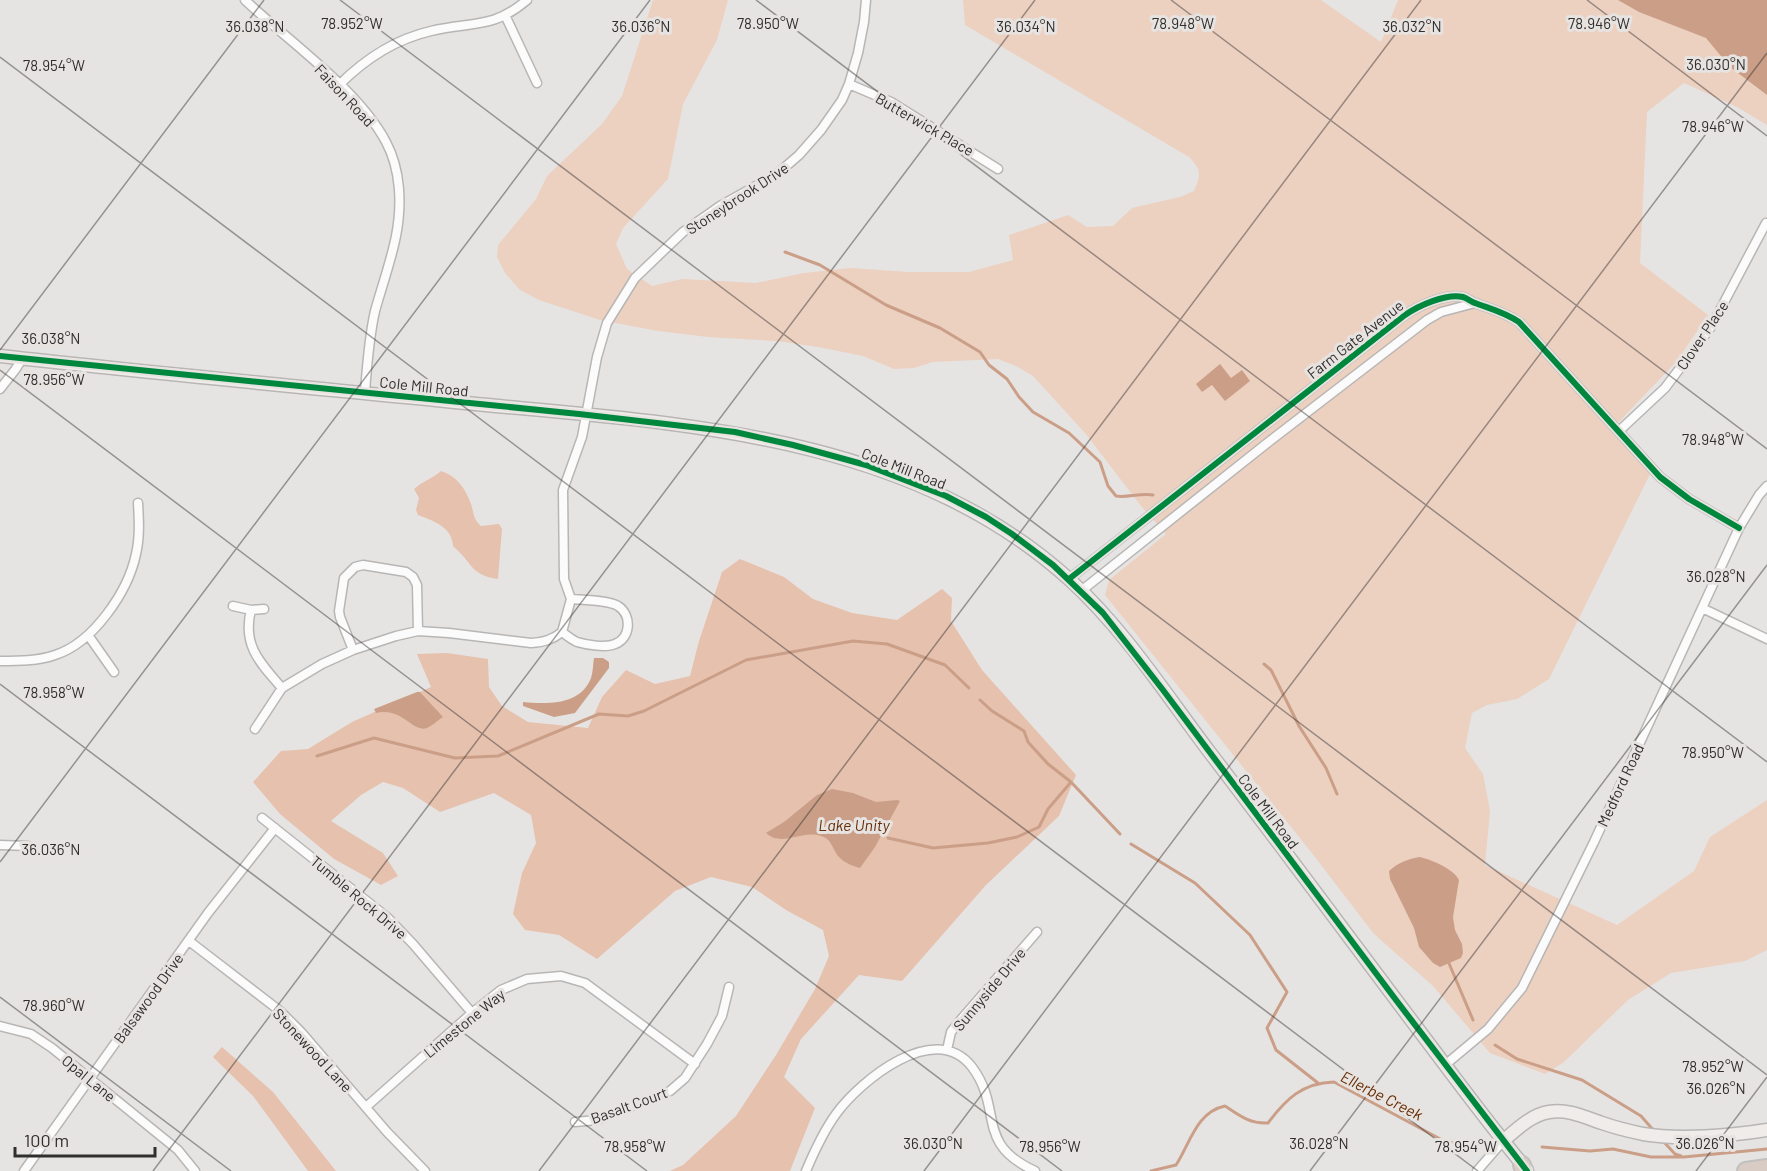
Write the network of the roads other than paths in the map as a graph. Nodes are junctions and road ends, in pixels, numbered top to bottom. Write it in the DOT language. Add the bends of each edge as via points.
graph roads {
  1 [pos="244,0"];
  2 [pos="527,0"];
  3 [pos="866,0"];
  4 [pos="505,15"];
  5 [pos="537,82"];
  6 [pos="849,84"];
  7 [pos="339,85"];
  8 [pos="998,169"];
  9 [pos="1767,224"];
  10 [pos="1475,303"];
  11 [pos="0,356"];
  12 [pos="22,359"];
  13 [pos="0,389"];
  14 [pos="365,392"];
  15 [pos="586,415"];
  16 [pos="1619,431"];
  17 [pos="1767,486"];
  18 [pos="138,503"];
  19 [pos="1738,528"];
  20 [pos="1069,579"];
  21 [pos="1082,591"];
  22 [pos="571,598"];
  23 [pos="233,606"];
  24 [pos="1702,608"];
  25 [pos="264,609"];
  26 [pos="251,610"];
  27 [pos="418,631"];
  28 [pos="562,632"];
  29 [pos="88,635"];
  30 [pos="1767,639"];
  31 [pos="353,650"];
  32 [pos="0,661"];
  33 [pos="114,672"];
  34 [pos="282,688"];
  35 [pos="255,729"];
  36 [pos="262,818"];
  37 [pos="275,828"];
  38 [pos="0,845"];
  39 [pos="28,846"];
  40 [pos="1037,932"];
  41 [pos="189,941"];
  42 [pos="729,987"];
  43 [pos="472,1013"];
  44 [pos="0,1026"];
  45 [pos="947,1050"];
  46 [pos="695,1064"];
  47 [pos="1445,1065"];
  48 [pos="90,1078"];
  49 [pos="366,1107"];
  50 [pos="575,1122"];
  51 [pos="1767,1130"];
  52 [pos="1503,1141"];
  53 [pos="1767,1168"];
  54 [pos="1524,1169"];
  55 [pos="24,1171"];
  56 [pos="195,1171"];
  57 [pos="425,1171"];
  58 [pos="806,1171"];
  59 [pos="1035,1171"];
  60 [pos="1477,1171"];
  61 [pos="1746,1171"];
  1 -- 7 [label="street, Faison Road"];
  2 -- 4 [label="street"];
  3 -- 6 [label="street, Stoneybrook Drive"];
  4 -- 5 [label="street"];
  4 -- 7 [label="street" via="489,23 445,28 407,39 370,60"];
  6 -- 8 [label="street, Butterwick Place" via="891,102"];
  6 -- 15 [label="street, Stoneybrook Drive" via="832,115 789,165 696,222 635,278 602,335"];
  7 -- 14 [label="street, Faison Road" via="386,142 394,161 399,202 396,236 371,331"];
  9 -- 16 [label="street, Clover Place" via="1711,327 1665,388"];
  10 -- 16 [label="street, Farm Gate Avenue" via="1502,311 1524,326"];
  10 -- 20 [label="street, Farm Gate Avenue" via="1454,297 1412,310"];
  10 -- 21 [label="street, Farm Gate Avenue" via="1427,320"];
  11 -- 12 [label="street, Cole Mill Road"];
  12 -- 13 [label="street"];
  12 -- 14 [label="street, Cole Mill Road"];
  14 -- 15 [label="street, Cole Mill Road"];
  15 -- 20 [label="street, Cole Mill Road" via="763,437 873,467 946,496 986,517"];
  15 -- 22 [label="street, Stoneybrook Drive" via="563,490 564,579"];
  16 -- 19 [label="street, Farm Gate Avenue" via="1672,488"];
  17 -- 19 [label="street, Medford Road"];
  18 -- 29 [label="street" via="138,544 130,573 118,597"];
  19 -- 24 [label="street, Medford Road"];
  20 -- 21 [label="street, Cole Mill Road"];
  21 -- 47 [label="street, Cole Mill Road" via="1151,675"];
  22 -- 28 [label="street, Stoneybrook Drive"];
  22 -- 28 [label="street" via="615,605 626,615 628,627 622,640 607,646 577,642"];
  23 -- 26 [label="street"];
  24 -- 30 [label="street"];
  24 -- 47 [label="street, Medford Road" via="1522,988 1488,1029"];
  25 -- 26 [label="street"];
  26 -- 34 [label="street" via="248,637 252,650"];
  27 -- 28 [label="street" via="531,643 543,642"];
  27 -- 31 [label="street"];
  27 -- 31 [label="street" via="417,585 410,574 355,567 344,578 339,611"];
  29 -- 32 [label="street" via="56,655"];
  29 -- 33 [label="street"];
  31 -- 34 [label="street"];
  34 -- 35 [label="street"];
  36 -- 37 [label="street, Tumble Rock Drive"];
  37 -- 41 [label="street, Balsawood Drive"];
  37 -- 43 [label="street, Tumble Rock Drive" via="388,918"];
  38 -- 39 [label="street"];
  40 -- 45 [label="street, Sunnyside Drive" via="957,1023"];
  41 -- 48 [label="street, Balsawood Drive"];
  41 -- 49 [label="street, Stonewood Lane" via="280,1011"];
  42 -- 46 [label="street, Basalt Court" via="722,1016"];
  43 -- 46 [label="street, Limestone Way" via="518,982 561,976 585,983"];
  43 -- 49 [label="street, Limestone Way"];
  44 -- 48 [label="street, Opal Lane" via="31,1034"];
  45 -- 58 [label="street" via="935,1049 902,1058 857,1090 831,1121"];
  45 -- 59 [label="street" via="965,1060 980,1080 1000,1146 1013,1159"];
  46 -- 50 [label="street, Basalt Court" via="670,1091 597,1120"];
  47 -- 52 [label="street, Cole Mill Road"];
  48 -- 55 [label="street, Balsawood Drive"];
  48 -- 56 [label="street, Opal Lane" via="178,1150"];
  49 -- 57 [label="street, Stonewood Lane"];
  51 -- 52 [label="street" via="1649,1135 1558,1111 1529,1120"];
  52 -- 54 [label="street, Cole Mill Road"];
  52 -- 60 [label="street"];
  53 -- 61 [label="highway"];
}
